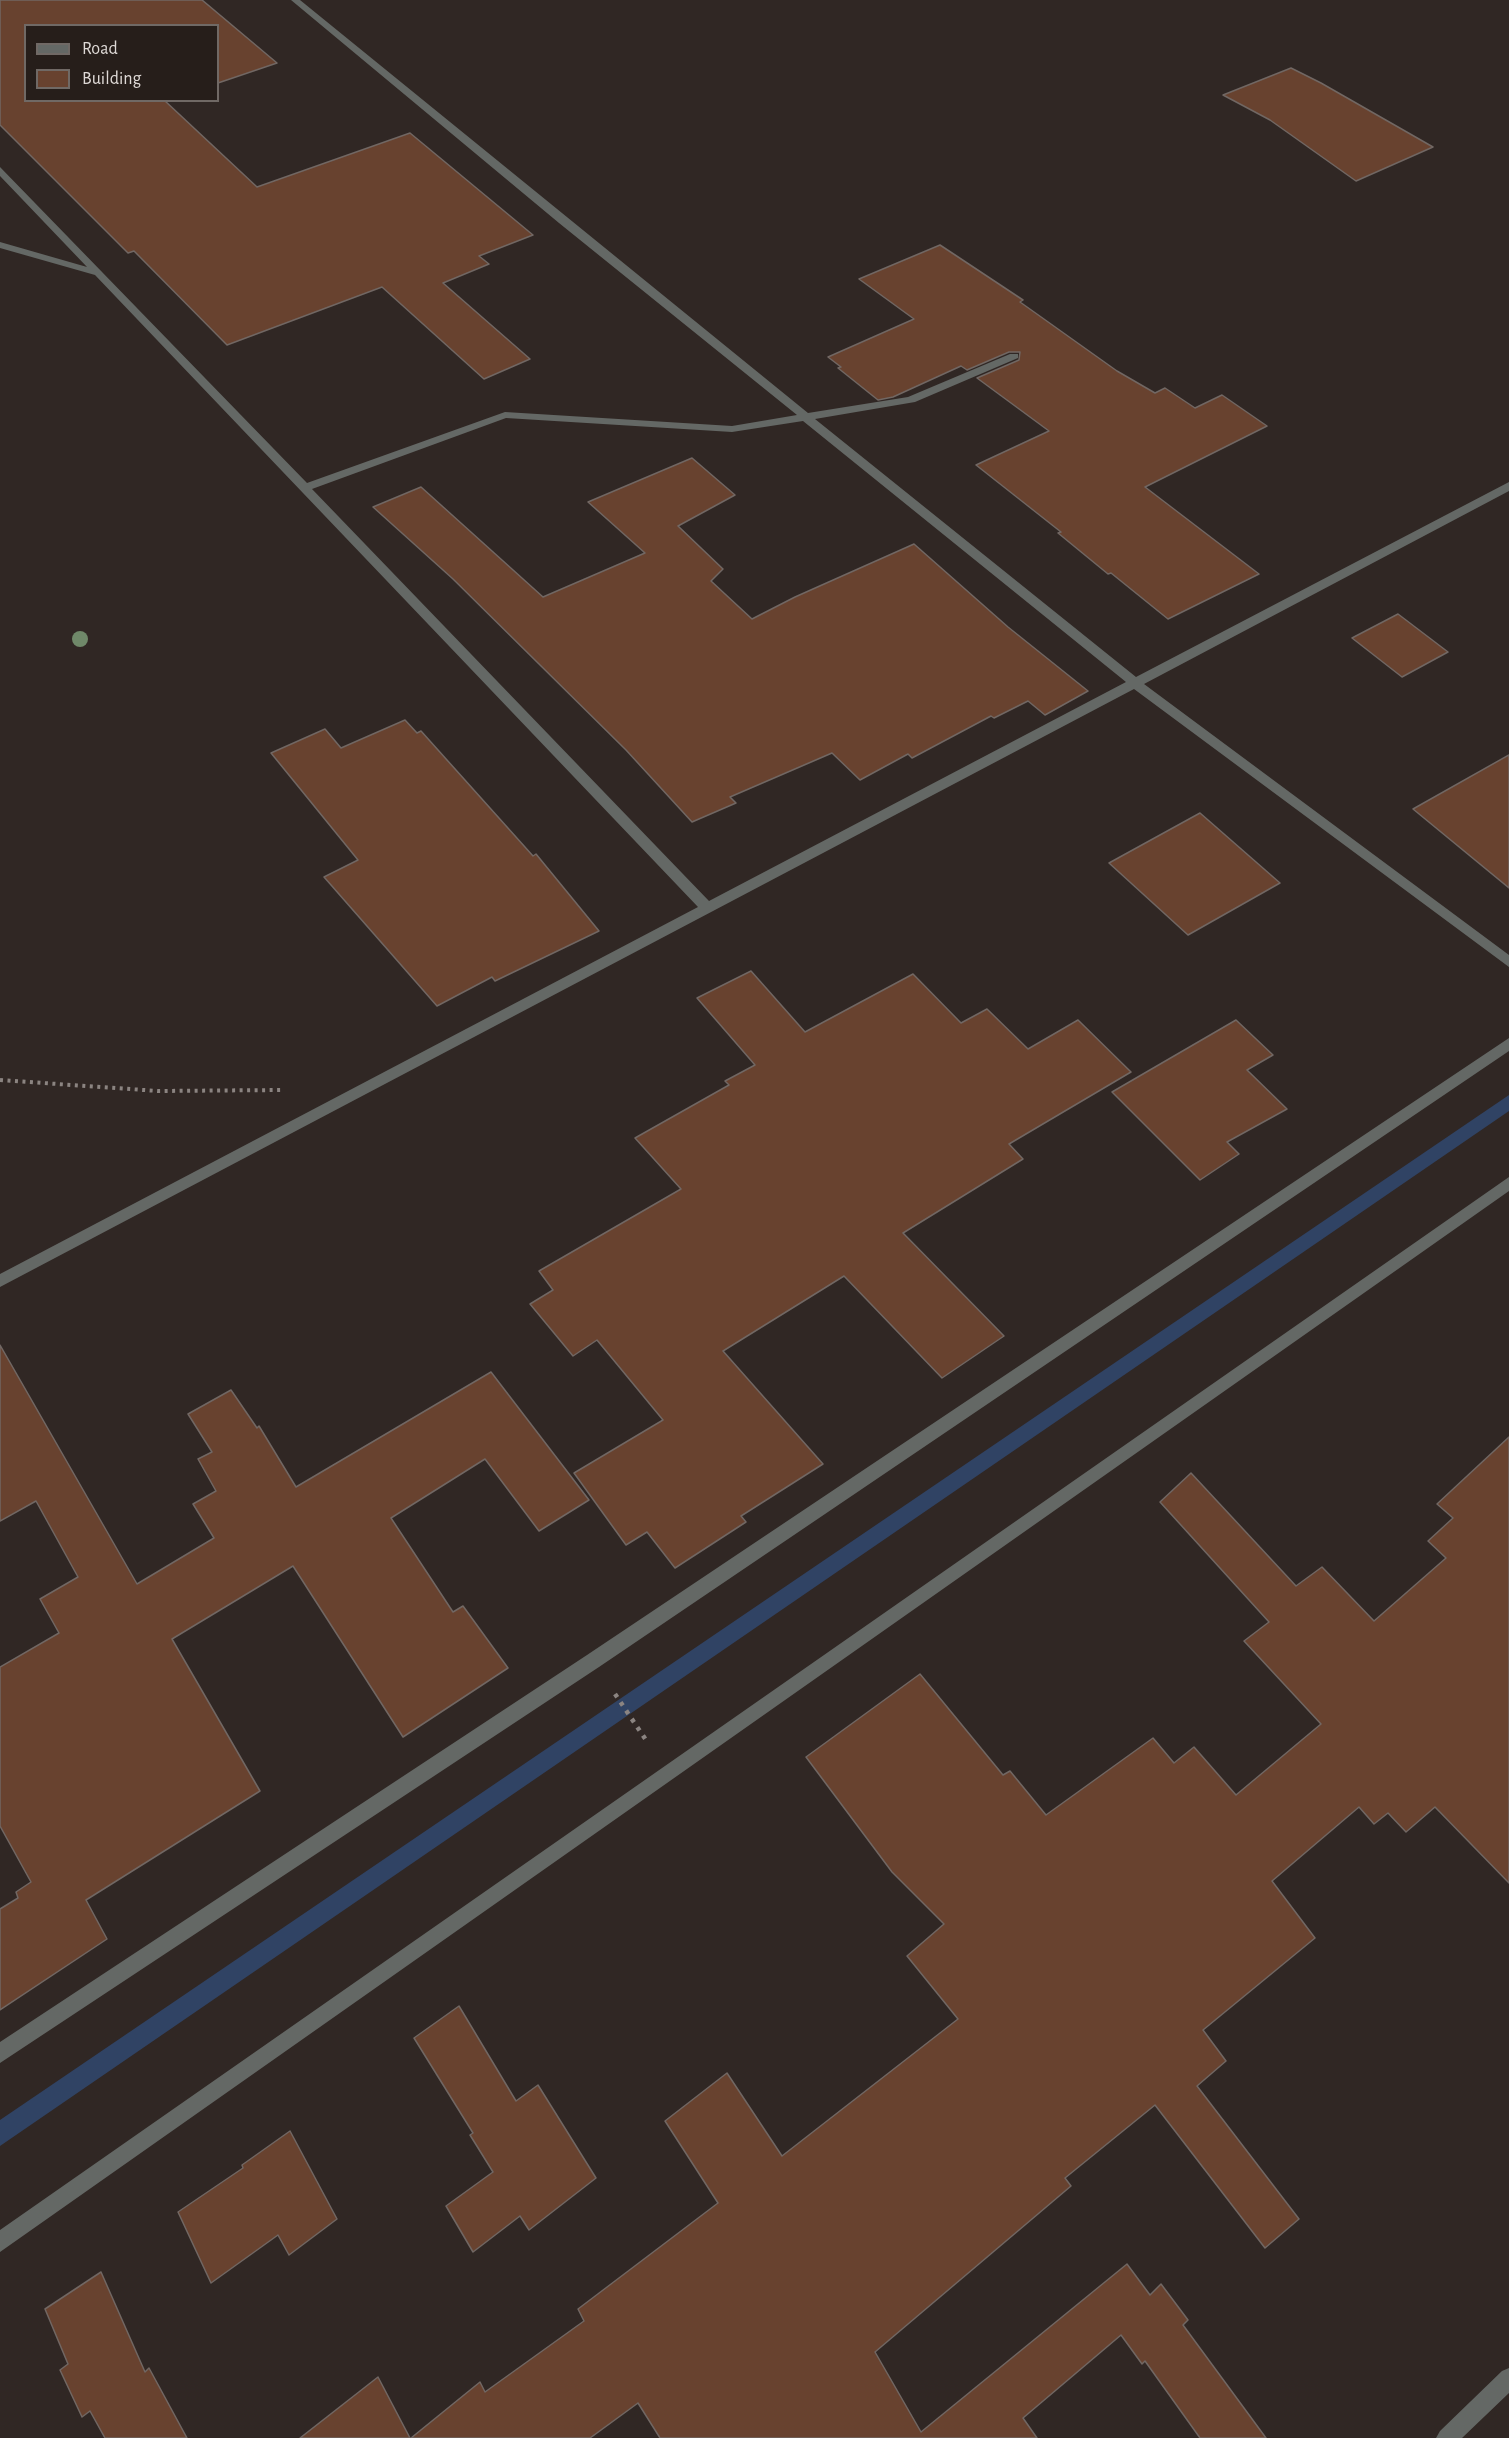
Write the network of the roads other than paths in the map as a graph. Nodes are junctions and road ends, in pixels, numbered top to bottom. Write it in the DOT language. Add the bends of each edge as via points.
graph roads {
  1 [pos="295,0"];
  2 [pos="0,170"];
  3 [pos="0,245"];
  4 [pos="99,273"];
  5 [pos="1014,356"];
  6 [pos="805,417"];
  7 [pos="1509,486"];
  8 [pos="304,488"];
  9 [pos="1135,683"];
  10 [pos="707,908"];
  11 [pos="1509,962"];
  12 [pos="1509,1044"];
  13 [pos="1509,1183"];
  14 [pos="0,1281"];
  15 [pos="0,2053"];
  16 [pos="0,2242"];
  17 [pos="1509,2378"];
  18 [pos="1447,2438"];
  1 -- 6 [label="street"];
  2 -- 4 [label="street"];
  3 -- 4 [label="street"];
  4 -- 8 [label="street"];
  5 -- 6 [label="street" via="911,400"];
  6 -- 8 [label="street" via="732,429 506,415"];
  6 -- 9 [label="street"];
  7 -- 9 [label="street"];
  8 -- 10 [label="street"];
  9 -- 10 [label="street"];
  9 -- 11 [label="street"];
  10 -- 14 [label="street"];
  12 -- 15 [label="street" via="593,1661"];
  13 -- 16 [label="street"];
  17 -- 18 [label="street"];
}
